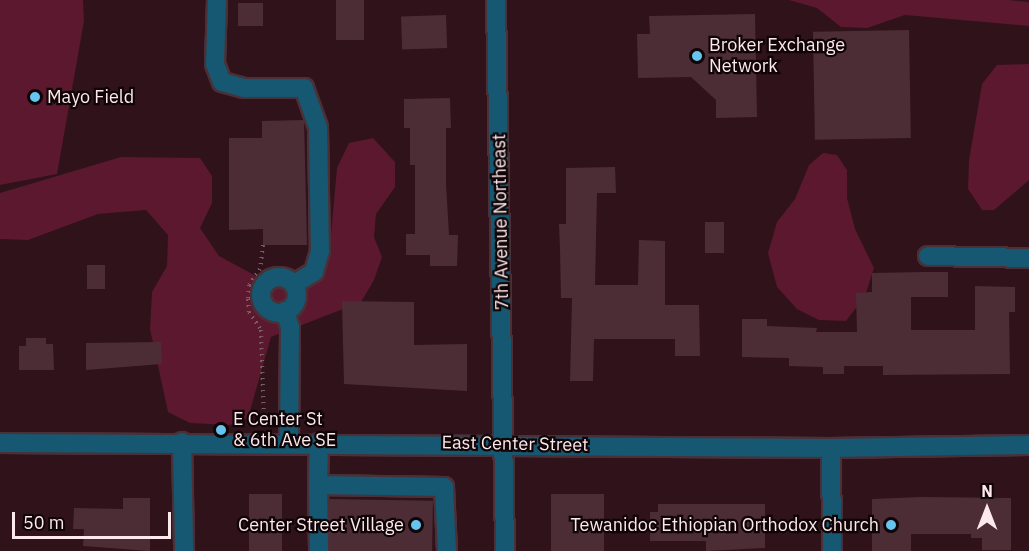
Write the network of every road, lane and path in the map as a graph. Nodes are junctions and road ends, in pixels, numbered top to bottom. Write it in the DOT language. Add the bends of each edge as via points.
graph roads {
  1 [pos="217,0"];
  2 [pos="496,0"];
  3 [pos="263,245"];
  4 [pos="928,256"];
  5 [pos="1029,258"];
  6 [pos="294,284"];
  7 [pos="285,311"];
  8 [pos="264,418"];
  9 [pos="182,442"];
  10 [pos="289,442"];
  11 [pos="0,443"];
  12 [pos="319,443"];
  13 [pos="506,444"];
  14 [pos="1029,445"];
  15 [pos="831,448"];
  16 [pos="318,485"];
  17 [pos="184,551"];
  18 [pos="319,551"];
  19 [pos="447,551"];
  20 [pos="506,551"];
  21 [pos="832,551"];
  1 -- 6 [label="street" via="215,64 222,82 244,88 304,88 318,127 320,251 314,272"];
  2 -- 13 [label="street, 7th Avenue Northeast"];
  3 -- 8 [label="path" via="260,269 249,285 248,299 249,312 261,330"];
  4 -- 5 [label="street"];
  6 -- 7 [label="street" via="296,302"];
  6 -- 7 [label="street" via="277,277 261,291 266,307"];
  7 -- 10 [label="street" via="290,327"];
  9 -- 10 [label="street, East Center Street"];
  9 -- 11 [label="street, East Center Street"];
  9 -- 17 [label="street"];
  10 -- 12 [label="street, East Center Street"];
  12 -- 13 [label="street, East Center Street"];
  12 -- 16 [label="street"];
  13 -- 15 [label="street, East Center Street"];
  13 -- 20 [label="street, 7th Avenue Northeast"];
  14 -- 15 [label="street, East Center Street"];
  15 -- 21 [label="street"];
  16 -- 18 [label="street"];
  16 -- 19 [label="street" via="444,486"];
}
